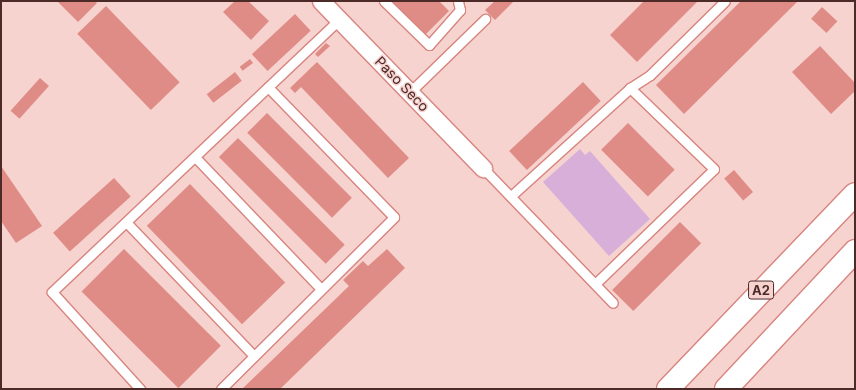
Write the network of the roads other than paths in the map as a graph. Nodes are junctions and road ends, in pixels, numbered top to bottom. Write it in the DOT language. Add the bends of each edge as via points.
graph roads {
  1 [pos="321,1"];
  2 [pos="384,1"];
  3 [pos="458,1"];
  4 [pos="726,1"];
  5 [pos="340,20"];
  6 [pos="485,20"];
  7 [pos="268,87"];
  8 [pos="630,88"];
  9 [pos="410,92"];
  10 [pos="195,157"];
  11 [pos="483,168"];
  12 [pos="855,194"];
  13 [pos="511,196"];
  14 [pos="126,222"];
  15 [pos="855,251"];
  16 [pos="595,284"];
  17 [pos="321,289"];
  18 [pos="613,303"];
  19 [pos="254,356"];
  20 [pos="140,389"];
  21 [pos="221,389"];
  22 [pos="668,389"];
  23 [pos="726,389"];
  1 -- 5 [label="street, Paso Seco"];
  2 -- 3 [label="lane" via="430,45 460,10"];
  4 -- 8 [label="lane" via="650,74"];
  5 -- 7 [label="lane"];
  5 -- 9 [label="street, Paso Seco"];
  6 -- 9 [label="lane"];
  7 -- 10 [label="lane"];
  7 -- 17 [label="lane" via="394,217"];
  8 -- 13 [label="lane"];
  8 -- 16 [label="lane" via="714,169"];
  9 -- 11 [label="street, Paso Seco"];
  10 -- 14 [label="lane"];
  10 -- 17 [label="lane"];
  11 -- 13 [label="lane"];
  12 -- 22 [label="highway, A2"];
  13 -- 16 [label="lane"];
  14 -- 19 [label="lane"];
  14 -- 20 [label="lane" via="52,292"];
  15 -- 23 [label="highway"];
  16 -- 18 [label="lane"];
  17 -- 19 [label="lane"];
  19 -- 21 [label="lane"];
}
